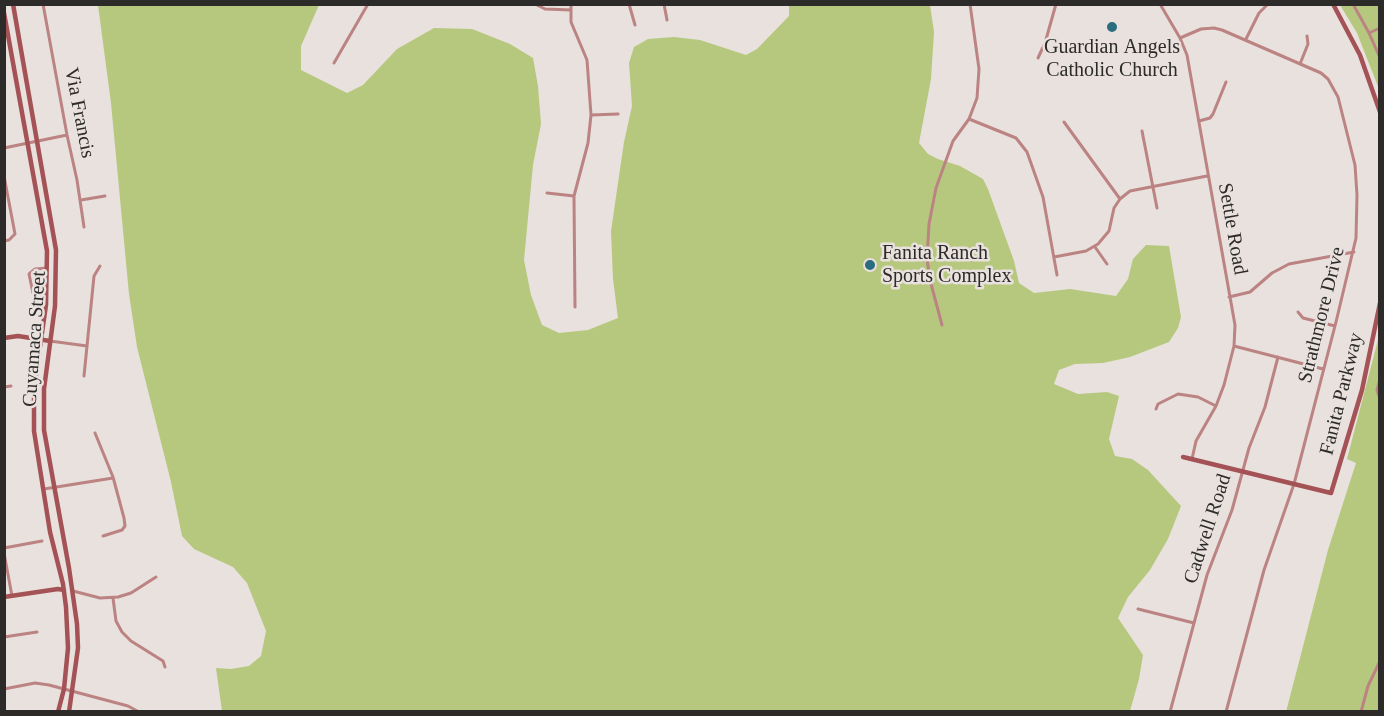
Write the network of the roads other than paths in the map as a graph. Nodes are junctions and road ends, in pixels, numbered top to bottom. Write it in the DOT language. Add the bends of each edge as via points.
graph roads {
  1 [pos="13,4"];
  2 [pos="43,4"];
  3 [pos="369,4"];
  4 [pos="535,4"];
  5 [pos="571,4"];
  6 [pos="629,4"];
  7 [pos="664,4"];
  8 [pos="728,4"];
  9 [pos="748,4"];
  10 [pos="970,4"];
  11 [pos="1056,4"];
  12 [pos="1160,4"];
  13 [pos="1268,4"];
  14 [pos="1333,4"];
  15 [pos="1353,4"];
  16 [pos="571,10"];
  17 [pos="4,13"];
  18 [pos="667,20"];
  19 [pos="635,25"];
  20 [pos="1380,28"];
  21 [pos="1369,33"];
  22 [pos="1307,36"];
  23 [pos="1180,38"];
  24 [pos="1246,39"];
  25 [pos="1038,58"];
  26 [pos="1380,58"];
  27 [pos="334,63"];
  28 [pos="1300,64"];
  29 [pos="1226,82"];
  30 [pos="1380,111"];
  31 [pos="618,114"];
  32 [pos="591,115"];
  33 [pos="969,119"];
  34 [pos="1064,122"];
  35 [pos="1199,122"];
  36 [pos="1142,131"];
  37 [pos="67,135"];
  38 [pos="36,141"];
  39 [pos="27,143"];
  40 [pos="4,148"];
  41 [pos="4,176"];
  42 [pos="1208,176"];
  43 [pos="1152,186"];
  44 [pos="547,193"];
  45 [pos="105,196"];
  46 [pos="574,196"];
  47 [pos="81,200"];
  48 [pos="1120,200"];
  49 [pos="1157,208"];
  50 [pos="84,227"];
  51 [pos="4,241"];
  52 [pos="1095,247"];
  53 [pos="1354,252"];
  54 [pos="1054,257"];
  55 [pos="1107,264"];
  56 [pos="99,266"];
  57 [pos="47,268"];
  58 [pos="1057,275"];
  59 [pos="33,293"];
  60 [pos="1229,297"];
  61 [pos="1380,303"];
  62 [pos="575,307"];
  63 [pos="1298,312"];
  64 [pos="942,326"];
  65 [pos="1335,326"];
  66 [pos="4,338"];
  67 [pos="39,339"];
  68 [pos="50,341"];
  69 [pos="87,346"];
  70 [pos="1234,346"];
  71 [pos="1278,357"];
  72 [pos="1323,369"];
  73 [pos="84,376"];
  74 [pos="1380,379"];
  75 [pos="11,386"];
  76 [pos="4,387"];
  77 [pos="1380,399"];
  78 [pos="1216,406"];
  79 [pos="1156,409"];
  80 [pos="95,433"];
  81 [pos="1183,457"];
  82 [pos="1192,459"];
  83 [pos="1243,471"];
  84 [pos="113,477"];
  85 [pos="1294,484"];
  86 [pos="54,488"];
  87 [pos="44,489"];
  88 [pos="103,536"];
  89 [pos="42,541"];
  90 [pos="4,548"];
  91 [pos="4,553"];
  92 [pos="156,577"];
  93 [pos="64,590"];
  94 [pos="73,591"];
  95 [pos="12,596"];
  96 [pos="4,597"];
  97 [pos="113,598"];
  98 [pos="1138,609"];
  99 [pos="1194,623"];
  100 [pos="37,632"];
  101 [pos="4,638"];
  102 [pos="1380,661"];
  103 [pos="165,667"];
  104 [pos="4,689"];
  105 [pos="64,689"];
  106 [pos="73,691"];
  107 [pos="58,711"];
  108 [pos="69,711"];
  109 [pos="139,711"];
  110 [pos="1170,711"];
  111 [pos="1226,711"];
  112 [pos="1361,711"];
  1 -- 38 [label="main road, Cuyamaca Street"];
  2 -- 37 [label="street, Via Francis"];
  3 -- 27 [label="street"];
  4 -- 16 [label="street" via="545,9"];
  5 -- 16 [label="street"];
  6 -- 19 [label="street"];
  7 -- 18 [label="street"];
  8 -- 9 [label="street"];
  10 -- 33 [label="street" via="979,83"];
  11 -- 25 [label="street"];
  12 -- 23 [label="street, Settle Road"];
  13 -- 24 [label="street"];
  14 -- 30 [label="main road" via="1360,55"];
  15 -- 21 [label="street"];
  16 -- 32 [label="street" via="571,22 587,60"];
  17 -- 39 [label="main road, Cuyamaca Street"];
  20 -- 21 [label="street"];
  21 -- 26 [label="street"];
  22 -- 28 [label="street"];
  23 -- 24 [label="street, Strathmore Drive" via="1208,27"];
  23 -- 35 [label="street, Settle Road" via="1187,55"];
  24 -- 28 [label="street, Strathmore Drive"];
  28 -- 53 [label="street, Strathmore Drive" via="1328,79 1338,97 1355,165 1358,225"];
  29 -- 35 [label="street" via="1213,114"];
  31 -- 32 [label="street"];
  32 -- 46 [label="street"];
  33 -- 54 [label="street" via="1016,138 1026,149 1043,197"];
  33 -- 64 [label="street" via="953,141 936,188 929,224 927,259"];
  34 -- 48 [label="street"];
  35 -- 42 [label="street, Settle Road"];
  36 -- 43 [label="street"];
  37 -- 38 [label="street"];
  37 -- 47 [label="street, Via Francis"];
  38 -- 39 [label="street"];
  38 -- 68 [label="main road, Cuyamaca Street" via="56,250"];
  39 -- 40 [label="street"];
  39 -- 57 [label="main road, Cuyamaca Street"];
  41 -- 51 [label="street" via="15,234"];
  42 -- 43 [label="street"];
  42 -- 60 [label="street, Settle Road"];
  43 -- 48 [label="street" via="1130,191"];
  43 -- 49 [label="street"];
  44 -- 46 [label="street"];
  45 -- 47 [label="street"];
  46 -- 62 [label="street"];
  47 -- 50 [label="street, Via Francis"];
  48 -- 52 [label="street" via="1109,231"];
  52 -- 54 [label="street"];
  52 -- 55 [label="street"];
  53 -- 60 [label="street" via="1289,264 1278,268 1250,292"];
  53 -- 65 [label="street, Strathmore Drive"];
  54 -- 58 [label="street"];
  56 -- 69 [label="street" via="94,276"];
  57 -- 59 [label="street" via="35,268 29,274"];
  57 -- 67 [label="main road, Cuyamaca Street" via="46,305"];
  60 -- 70 [label="street, Settle Road"];
  61 -- 85 [label="main road, Fanita Parkway" via="1362,390 1330,493"];
  63 -- 65 [label="street" via="1303,318"];
  65 -- 72 [label="street, Strathmore Drive"];
  66 -- 67 [label="main road"];
  67 -- 68 [label="main road"];
  67 -- 87 [label="main road, Cuyamaca Street" via="34,431"];
  68 -- 69 [label="street"];
  68 -- 86 [label="main road, Cuyamaca Street" via="44,430"];
  69 -- 73 [label="street"];
  70 -- 71 [label="street"];
  70 -- 78 [label="street, Settle Road"];
  71 -- 72 [label="street"];
  71 -- 83 [label="street, Cadwell Road"];
  72 -- 85 [label="street, Strathmore Drive"];
  74 -- 77 [label="street"];
  75 -- 76 [label="street"];
  78 -- 79 [label="street" via="1198,396 1178,394 1158,404"];
  78 -- 82 [label="street, Settle Road" via="1200,433"];
  80 -- 84 [label="street"];
  81 -- 82 [label="main road"];
  82 -- 83 [label="main road"];
  83 -- 85 [label="main road"];
  83 -- 99 [label="street, Cadwell Road"];
  84 -- 86 [label="street"];
  84 -- 88 [label="street" via="125,526"];
  85 -- 111 [label="street, Strathmore Drive" via="1264,570"];
  86 -- 87 [label="street"];
  86 -- 94 [label="main road, Cuyamaca Street"];
  87 -- 93 [label="main road, Cuyamaca Street"];
  89 -- 90 [label="street"];
  91 -- 95 [label="street"];
  92 -- 97 [label="street" via="131,593"];
  93 -- 94 [label="main road"];
  93 -- 95 [label="main road"];
  93 -- 105 [label="main road, Cuyamaca Street" via="68,648"];
  94 -- 97 [label="street"];
  94 -- 106 [label="main road, Cuyamaca Street" via="78,648"];
  95 -- 96 [label="main road"];
  97 -- 103 [label="street" via="122,632 163,661"];
  98 -- 99 [label="street"];
  99 -- 110 [label="street, Cadwell Road"];
  100 -- 101 [label="street"];
  102 -- 112 [label="street"];
  104 -- 105 [label="street" via="35,683"];
  105 -- 106 [label="street"];
  105 -- 107 [label="main road, Cuyamaca Street"];
  106 -- 108 [label="main road, Cuyamaca Street"];
  106 -- 109 [label="street"];
}
